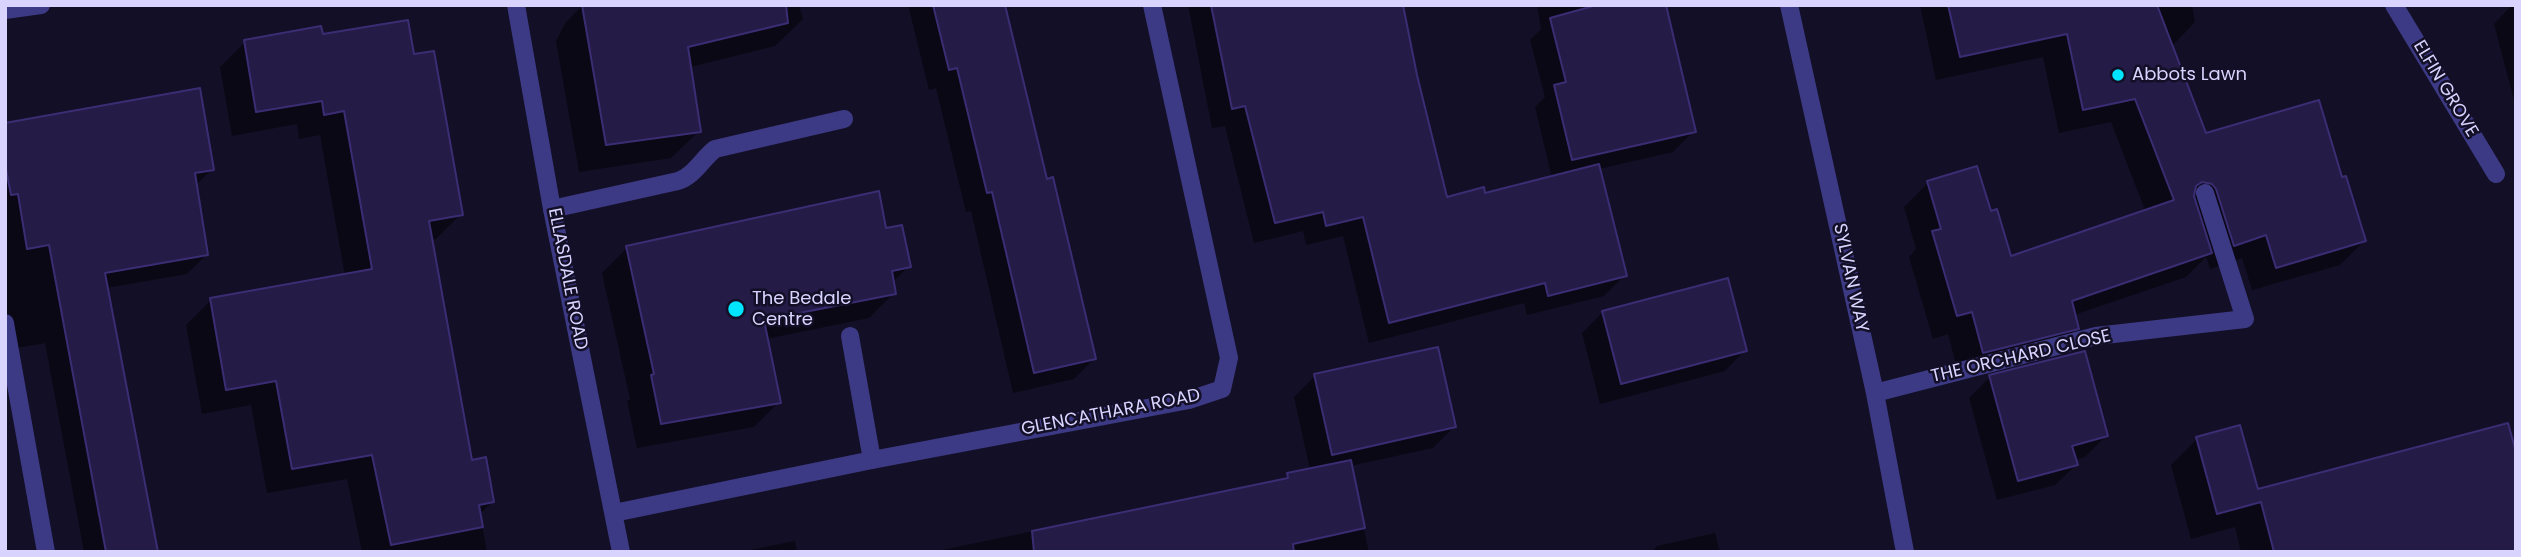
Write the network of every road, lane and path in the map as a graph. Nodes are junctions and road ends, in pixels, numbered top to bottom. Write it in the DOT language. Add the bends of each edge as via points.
graph roads {
  1 [pos="41,5"];
  2 [pos="516,5"];
  3 [pos="1152,5"];
  4 [pos="1790,5"];
  5 [pos="2394,5"];
  6 [pos="5,10"];
  7 [pos="844,120"];
  8 [pos="2496,174"];
  9 [pos="2205,193"];
  10 [pos="552,209"];
  11 [pos="5,323"];
  12 [pos="850,336"];
  13 [pos="1875,393"];
  14 [pos="872,460"];
  15 [pos="614,513"];
  16 [pos="46,552"];
  17 [pos="621,552"];
  18 [pos="1905,552"];
  1 -- 6 [label="street"];
  2 -- 10 [label="street, ELLASDALE ROAD"];
  3 -- 14 [label="street, GLENCATHARA ROAD" via="1229,358 1222,389 1189,400"];
  4 -- 13 [label="street, SYLVAN WAY"];
  5 -- 8 [label="street, ELFIN GROVE"];
  7 -- 10 [label="street" via="715,149 688,178"];
  9 -- 13 [label="street, THE ORCHARD CLOSE" via="2245,319 2096,336"];
  10 -- 15 [label="street, ELLASDALE ROAD"];
  11 -- 16 [label="street"];
  12 -- 14 [label="street"];
  13 -- 18 [label="street, SYLVAN WAY"];
  14 -- 15 [label="street, GLENCATHARA ROAD"];
  15 -- 17 [label="street, ELLASDALE ROAD"];
}
